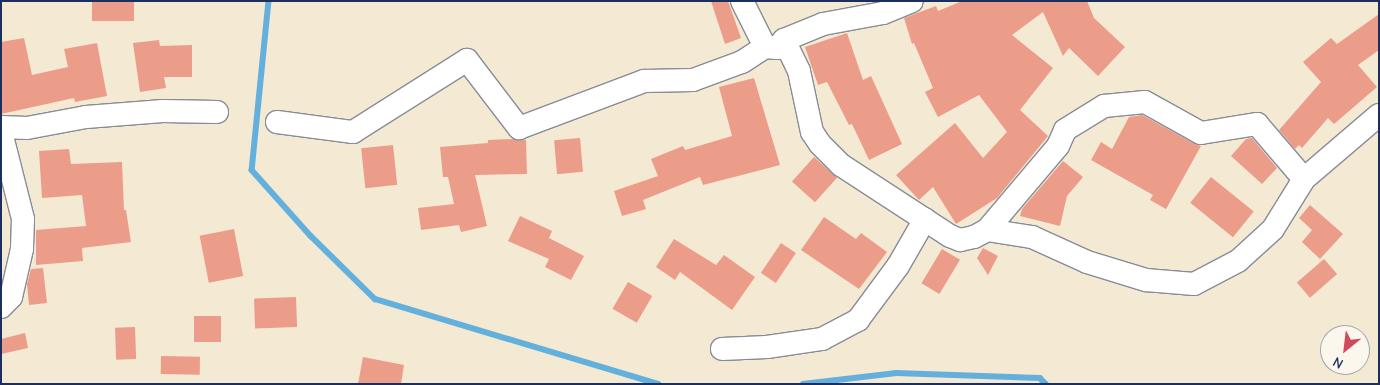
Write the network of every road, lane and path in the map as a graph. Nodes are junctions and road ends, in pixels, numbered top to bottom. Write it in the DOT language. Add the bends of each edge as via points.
graph roads {
  1 [pos="742,1"];
  2 [pos="912,1"];
  3 [pos="774,43"];
  4 [pos="217,112"];
  5 [pos="1379,115"];
  6 [pos="277,122"];
  7 [pos="1,127"];
  8 [pos="1,132"];
  9 [pos="1304,178"];
  10 [pos="925,219"];
  11 [pos="987,230"];
  12 [pos="1,307"];
  13 [pos="722,349"];
  1 -- 3 [label="street"];
  2 -- 3 [label="street" via="883,13 823,24"];
  3 -- 6 [label="street" via="742,62 693,80 644,81 519,128 467,60 353,132"];
  3 -- 10 [label="street" via="799,71 812,132 820,144 841,165"];
  4 -- 7 [label="street" via="163,111 86,117 27,128"];
  5 -- 9 [label="street"];
  8 -- 12 [label="street" via="23,218 22,249 11,296"];
  9 -- 11 [label="street" via="1273,230 1238,261 1194,284 1146,280 1087,262 1032,237"];
  9 -- 11 [label="street" via="1257,124 1201,133 1145,102 1104,106 1065,130 1052,153"];
  10 -- 11 [label="street" via="960,240"];
  10 -- 13 [label="street" via="898,266 858,320 822,339"];
}
